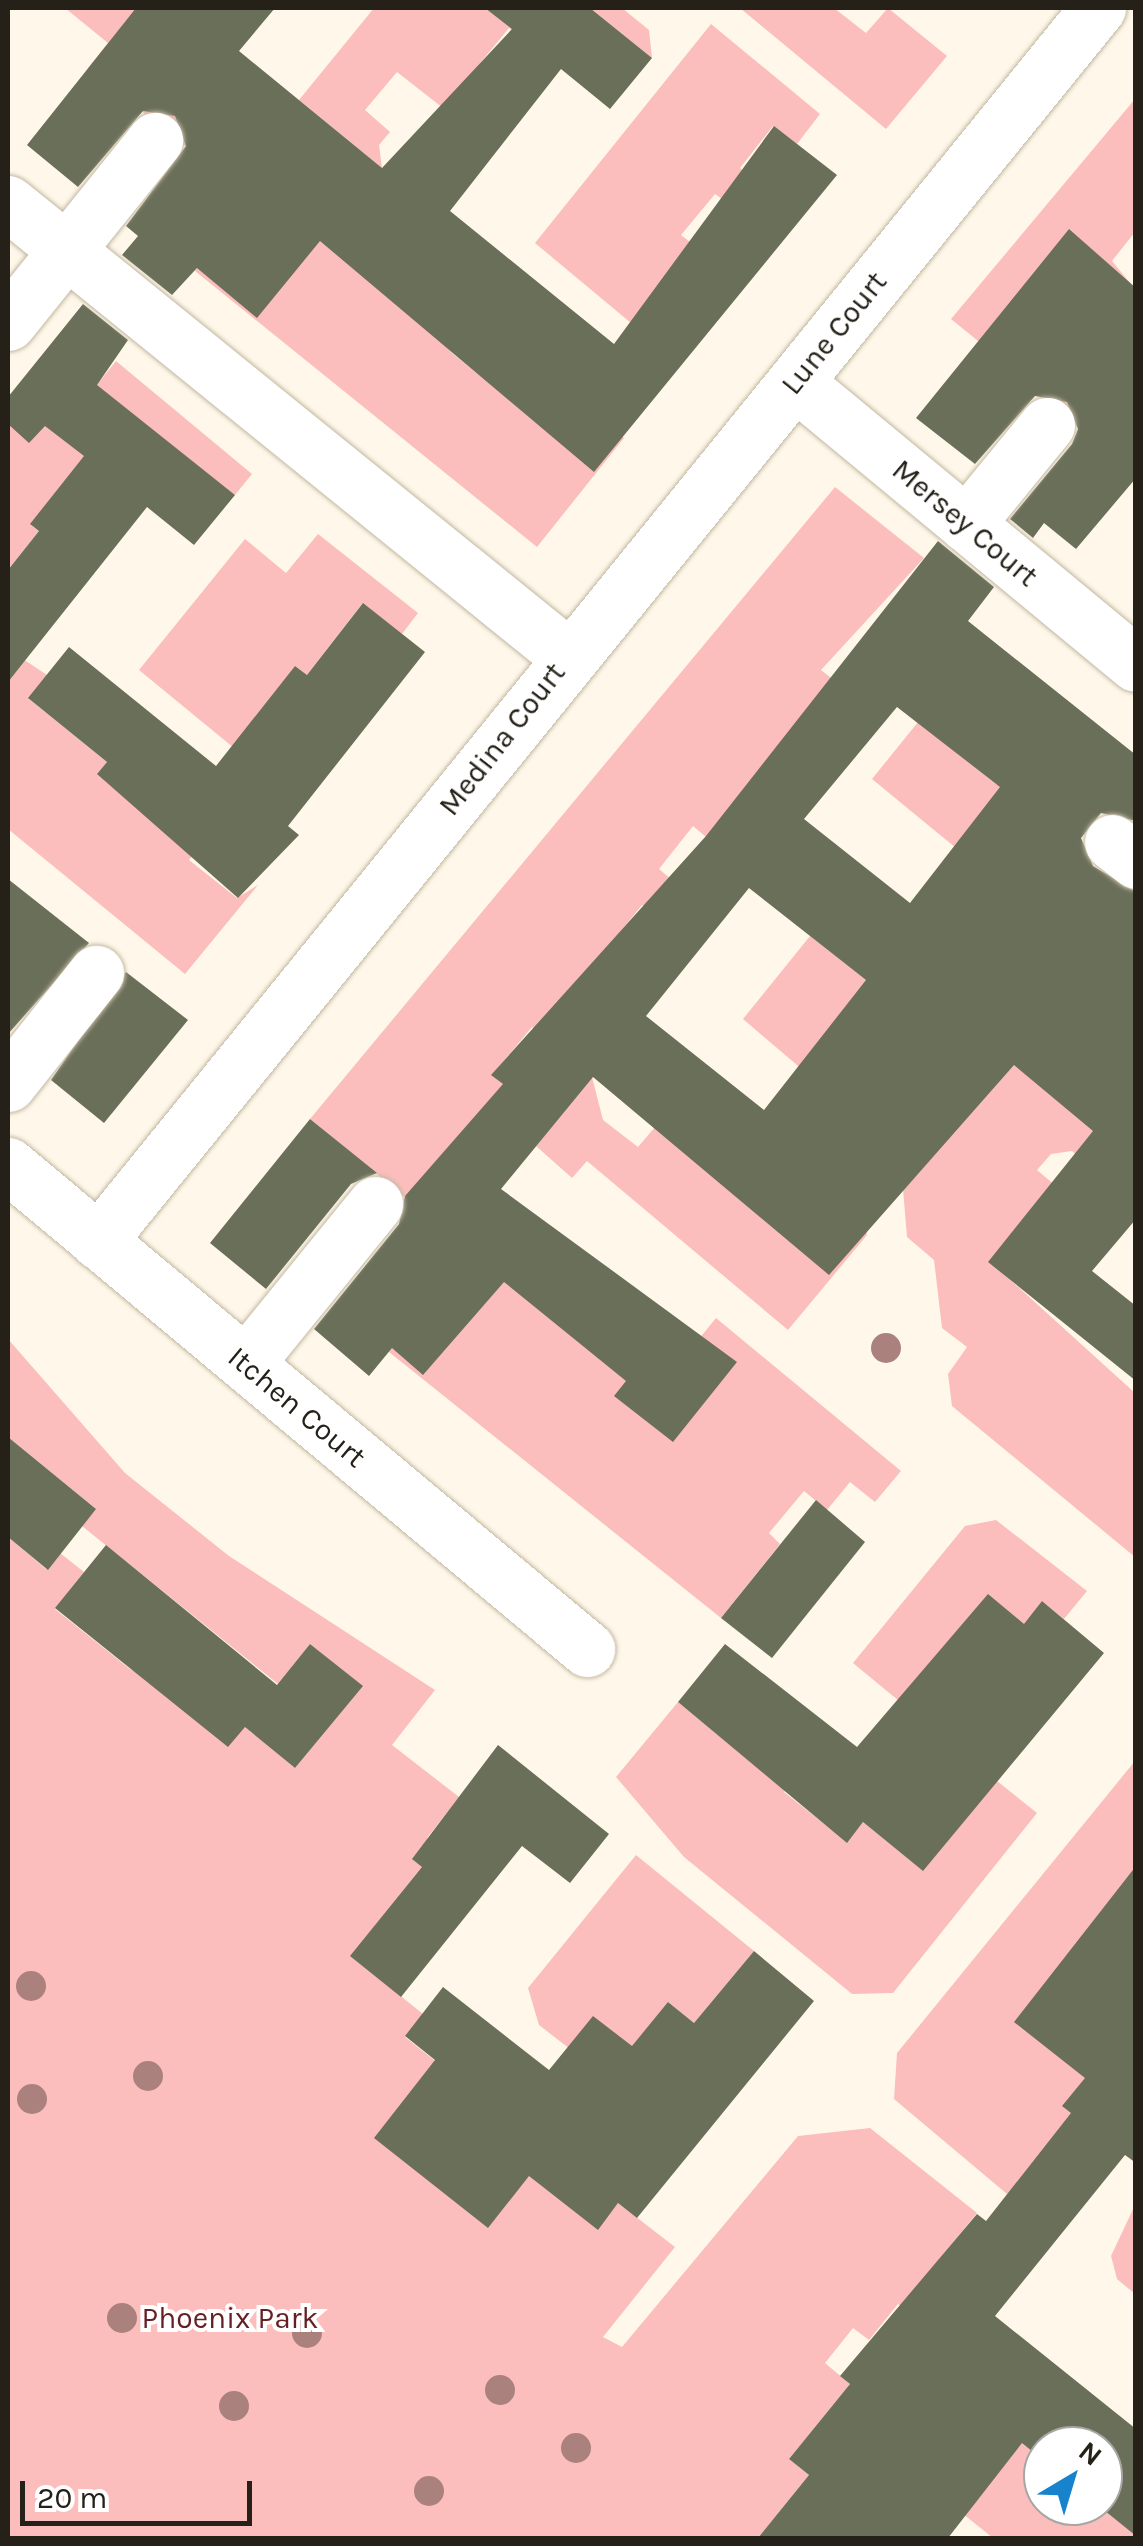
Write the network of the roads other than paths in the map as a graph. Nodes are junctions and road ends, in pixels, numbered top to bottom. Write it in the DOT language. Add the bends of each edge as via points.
graph roads {
  1 [pos="1098,8"];
  2 [pos="156,140"];
  3 [pos="8,204"];
  4 [pos="66,251"];
  5 [pos="8,323"];
  6 [pos="794,382"];
  7 [pos="1047,424"];
  8 [pos="966,524"];
  9 [pos="570,658"];
  10 [pos="1136,664"];
  11 [pos="96,973"];
  12 [pos="8,1084"];
  13 [pos="8,1164"];
  14 [pos="375,1204"];
  15 [pos="98,1241"];
  16 [pos="246,1363"];
  17 [pos="587,1649"];
  1 -- 6 [label="street, Lune Court"];
  2 -- 4 [label="street"];
  3 -- 4 [label="street, Medina Court"];
  4 -- 5 [label="street"];
  4 -- 9 [label="street, Medina Court"];
  6 -- 8 [label="street, Mersey Court"];
  6 -- 9 [label="street, Lune Court"];
  7 -- 8 [label="street"];
  8 -- 10 [label="street, Mersey Court"];
  9 -- 15 [label="street, Medina Court"];
  11 -- 12 [label="street"];
  13 -- 15 [label="street, Itchen Court"];
  14 -- 16 [label="street"];
  15 -- 16 [label="street, Itchen Court"];
  16 -- 17 [label="street, Itchen Court"];
}
